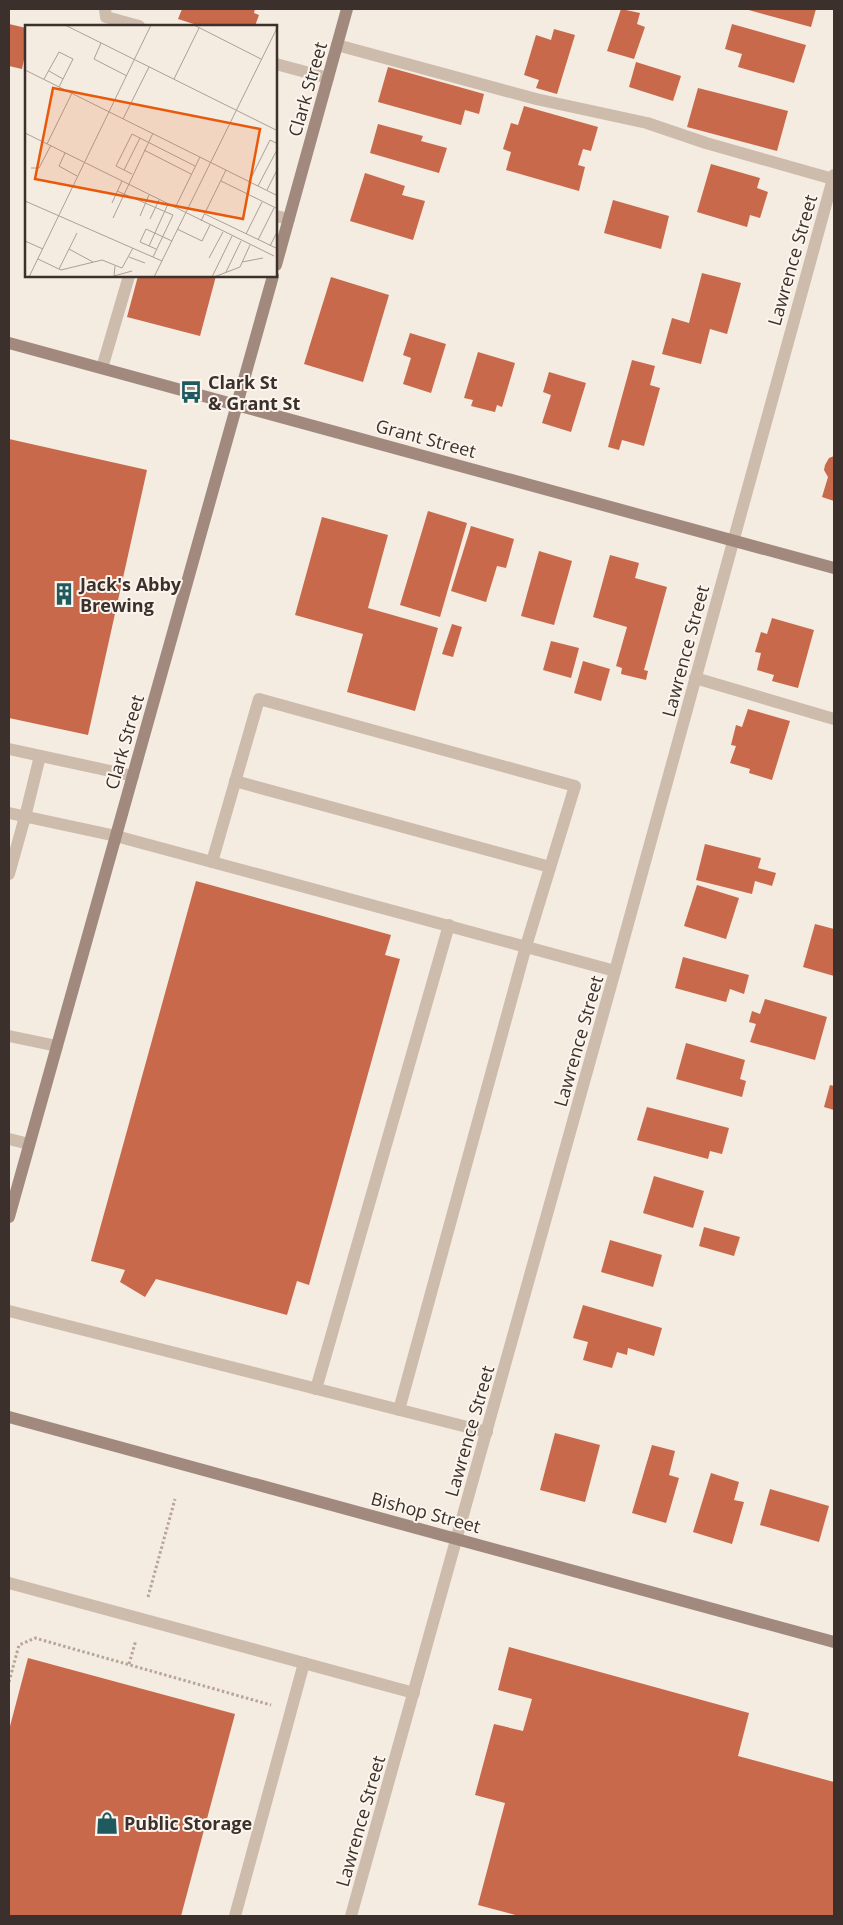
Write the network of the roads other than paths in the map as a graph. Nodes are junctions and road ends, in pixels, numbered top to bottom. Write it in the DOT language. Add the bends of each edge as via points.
graph roads {
  1 [pos="105,9"];
  2 [pos="347,9"];
  3 [pos="135,25"];
  4 [pos="337,45"];
  5 [pos="278,65"];
  6 [pos="328,78"];
  7 [pos="834,177"];
  8 [pos="282,218"];
  9 [pos="278,249"];
  10 [pos="128,278"];
  11 [pos="272,278"];
  12 [pos="9,343"];
  13 [pos="102,368"];
  14 [pos="238,405"];
  15 [pos="733,540"];
  16 [pos="834,568"];
  17 [pos="695,678"];
  18 [pos="834,720"];
  19 [pos="9,749"];
  20 [pos="40,756"];
  21 [pos="133,776"];
  22 [pos="235,781"];
  23 [pos="9,813"];
  24 [pos="26,817"];
  25 [pos="116,836"];
  26 [pos="212,862"];
  27 [pos="550,867"];
  28 [pos="9,874"];
  29 [pos="449,925"];
  30 [pos="526,946"];
  31 [pos="615,972"];
  32 [pos="9,1036"];
  33 [pos="56,1046"];
  34 [pos="9,1139"];
  35 [pos="29,1144"];
  36 [pos="9,1217"];
  37 [pos="9,1311"];
  38 [pos="316,1389"];
  39 [pos="399,1410"];
  40 [pos="9,1417"];
  41 [pos="487,1432"];
  42 [pos="457,1539"];
  43 [pos="9,1583"];
  44 [pos="834,1642"];
  45 [pos="304,1664"];
  46 [pos="414,1693"];
  47 [pos="235,1916"];
  48 [pos="351,1916"];
  1 -- 3 [label="street" via="106,17"];
  2 -- 4 [label="street, Clark Street"];
  4 -- 6 [label="street, Clark Street"];
  4 -- 7 [label="street" via="536,99 647,123 706,143"];
  5 -- 6 [label="street"];
  6 -- 8 [label="street, Clark Street"];
  7 -- 15 [label="street, Lawrence Street"];
  8 -- 9 [label="street, Clark Street"];
  10 -- 13 [label="street"];
  11 -- 14 [label="street, Clark Street"];
  12 -- 13 [label="street, Grant Street"];
  13 -- 14 [label="street, Grant Street"];
  14 -- 15 [label="street, Grant Street"];
  14 -- 21 [label="street, Clark Street"];
  15 -- 16 [label="street, Grant Street"];
  15 -- 17 [label="street, Lawrence Street"];
  17 -- 18 [label="street"];
  17 -- 31 [label="street, Lawrence Street"];
  19 -- 20 [label="street"];
  20 -- 21 [label="street"];
  20 -- 24 [label="street"];
  21 -- 25 [label="street, Clark Street"];
  22 -- 26 [label="street"];
  22 -- 27 [label="street"];
  22 -- 27 [label="street" via="259,699 575,786"];
  23 -- 24 [label="street"];
  24 -- 25 [label="street"];
  24 -- 28 [label="street"];
  25 -- 26 [label="street"];
  25 -- 33 [label="street, Clark Street"];
  26 -- 29 [label="street"];
  27 -- 30 [label="street"];
  29 -- 30 [label="street"];
  29 -- 38 [label="street"];
  30 -- 31 [label="street"];
  30 -- 39 [label="street"];
  31 -- 41 [label="street, Lawrence Street"];
  32 -- 33 [label="street"];
  33 -- 35 [label="street, Clark Street"];
  34 -- 35 [label="street"];
  35 -- 36 [label="street, Clark Street"];
  37 -- 38 [label="street"];
  38 -- 39 [label="street"];
  39 -- 41 [label="street"];
  40 -- 42 [label="street, Bishop Street"];
  41 -- 42 [label="street, Lawrence Street"];
  42 -- 44 [label="street, Bishop Street"];
  42 -- 46 [label="street, Lawrence Street"];
  43 -- 45 [label="street"];
  45 -- 46 [label="street"];
  45 -- 47 [label="street"];
  46 -- 48 [label="street, Lawrence Street"];
}
